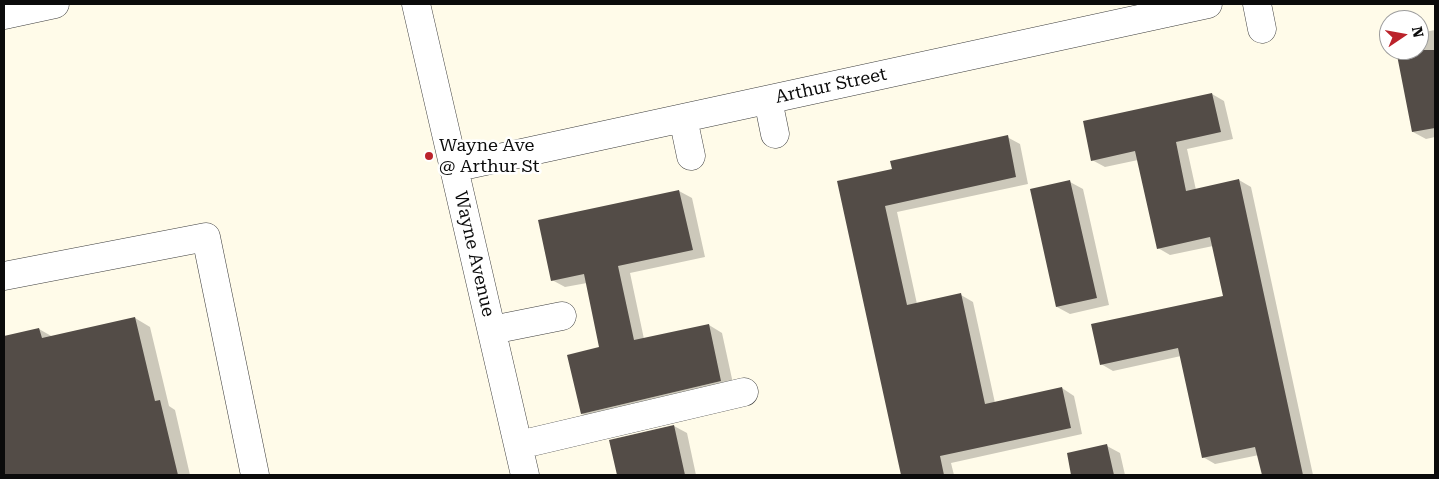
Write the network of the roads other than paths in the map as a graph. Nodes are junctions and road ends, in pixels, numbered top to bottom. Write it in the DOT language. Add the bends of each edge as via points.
graph roads {
  1 [pos="55,4"];
  2 [pos="416,4"];
  3 [pos="1208,4"];
  4 [pos="4,15"];
  5 [pos="768,100"];
  6 [pos="683,118"];
  7 [pos="776,134"];
  8 [pos="691,156"];
  9 [pos="453,168"];
  10 [pos="4,276"];
  11 [pos="562,316"];
  12 [pos="492,330"];
  13 [pos="744,392"];
  14 [pos="519,445"];
  15 [pos="255,475"];
  16 [pos="526,475"];
  1 -- 4 [label="street"];
  2 -- 9 [label="street, Wayne Avenue"];
  3 -- 5 [label="street, Arthur Street"];
  5 -- 6 [label="street, Arthur Street"];
  5 -- 7 [label="street"];
  6 -- 8 [label="street"];
  6 -- 9 [label="street, Arthur Street"];
  9 -- 12 [label="street, Wayne Avenue"];
  10 -- 15 [label="street" via="206,237"];
  11 -- 12 [label="street"];
  12 -- 14 [label="street, Wayne Avenue"];
  13 -- 14 [label="street"];
  14 -- 16 [label="street, Wayne Avenue"];
}
